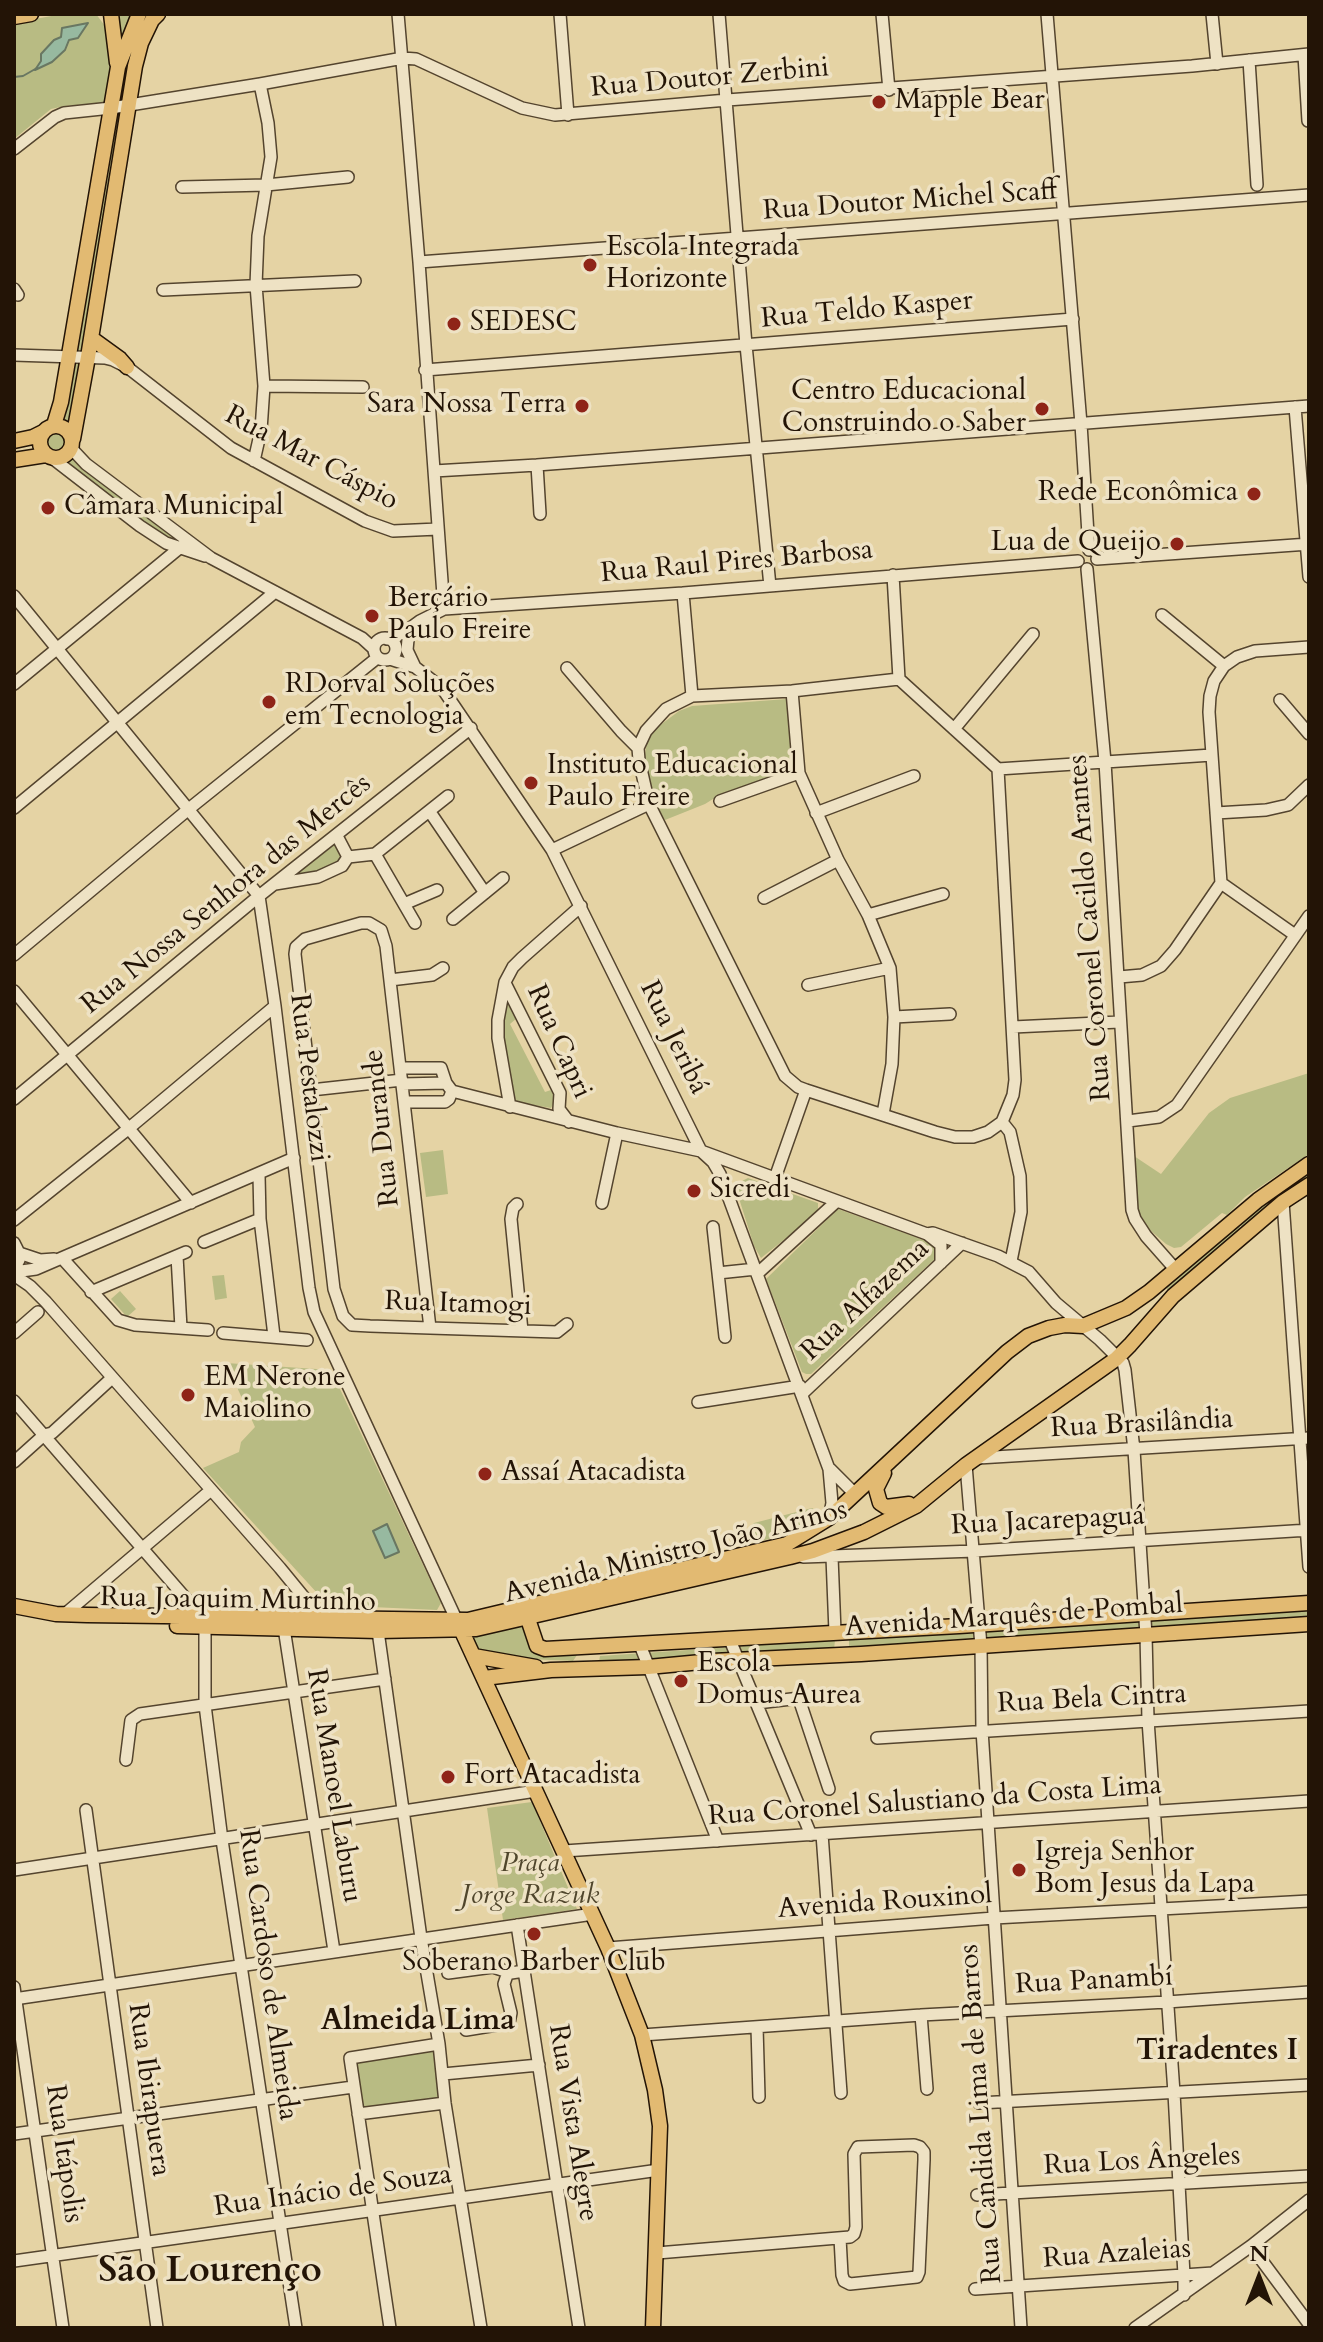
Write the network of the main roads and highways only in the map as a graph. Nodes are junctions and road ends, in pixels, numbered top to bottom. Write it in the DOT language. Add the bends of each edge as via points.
graph roads {
  1 [pos="28,14"];
  2 [pos="101,14"];
  3 [pos="111,14"];
  4 [pos="139,14"];
  5 [pos="158,14"];
  6 [pos="14,17"];
  7 [pos="114,37"];
  8 [pos="118,67"];
  9 [pos="91,338"];
  10 [pos="127,367"];
  11 [pos="48,429"];
  12 [pos="14,441"];
  13 [pos="72,443"];
  14 [pos="49,456"];
  15 [pos="14,460"];
  16 [pos="1309,1164"];
  17 [pos="1309,1185"];
  18 [pos="1176,1270"];
  19 [pos="1189,1282"];
  20 [pos="895,1457"];
  21 [pos="937,1490"];
  22 [pos="855,1494"];
  23 [pos="886,1507"];
  24 [pos="1309,1603"];
  25 [pos="1290,1605"];
  26 [pos="14,1606"];
  27 [pos="526,1613"];
  28 [pos="1150,1614"];
  29 [pos="14,1615"];
  30 [pos="1123,1615"];
  31 [pos="204,1622"];
  32 [pos="326,1624"];
  33 [pos="986,1624"];
  34 [pos="1309,1624"];
  35 [pos="1293,1625"];
  36 [pos="460,1626"];
  37 [pos="959,1626"];
  38 [pos="1150,1635"];
  39 [pos="1125,1636"];
  40 [pos="987,1645"];
  41 [pos="590,1647"];
  42 [pos="960,1647"];
  43 [pos="474,1656"];
  44 [pos="572,1669"];
  45 [pos="551,1670"];
  46 [pos="484,1678"];
  47 [pos="653,2328"];
  1 -- 6 [label="main road"];
  2 -- 7 [label="main road"];
  3 -- 7 [label="main road"];
  4 -- 8 [label="main road"];
  5 -- 9 [label="main road" via="141,43"];
  7 -- 8 [label="main road"];
  8 -- 11 [label="main road" via="61,402"];
  9 -- 10 [label="main road"];
  9 -- 13 [label="main road"];
  11 -- 12 [label="main road"];
  11 -- 13 [label="main road" via="66,428"];
  11 -- 14 [label="main road" via="40,444"];
  13 -- 14 [label="main road" via="59,458"];
  14 -- 15 [label="main road"];
  16 -- 18 [label="main road, Avenida Ministro João Arinos"];
  17 -- 19 [label="main road, Avenida Ministro João Arinos"];
  18 -- 19 [label="main road"];
  18 -- 20 [label="main road, Avenida Ministro João Arinos" via="1126,1308 1083,1326 1065,1325 1028,1336"];
  19 -- 21 [label="main road, Avenida Ministro João Arinos" via="1117,1358"];
  20 -- 22 [label="main road, Avenida Ministro João Arinos"];
  20 -- 23 [label="main road" via="876,1489"];
  21 -- 23 [label="main road" via="915,1503"];
  21 -- 27 [label="main road, Avenida Ministro João Arinos" via="864,1532 813,1551"];
  22 -- 23 [label="main road"];
  22 -- 27 [label="main road, Avenida Ministro João Arinos" via="802,1536 770,1550"];
  24 -- 25 [label="main road, Avenida Marquês de Pombal"];
  25 -- 28 [label="main road, Avenida Marquês de Pombal"];
  25 -- 35 [label="main road"];
  26 -- 31 [label="main road, Rua Joaquim Murtinho"];
  27 -- 36 [label="main road, Avenida Ministro João Arinos"];
  27 -- 41 [label="main road, Avenida Marquês de Pombal" via="541,1648"];
  28 -- 30 [label="main road, Avenida Marquês de Pombal"];
  28 -- 38 [label="main road"];
  29 -- 31 [label="main road, Rua Joaquim Murtinho" via="56,1622"];
  30 -- 33 [label="main road, Avenida Marquês de Pombal"];
  30 -- 39 [label="main road"];
  31 -- 32 [label="main road, Rua Joaquim Murtinho"];
  31 -- 32 [label="main road, Rua Joaquim Murtinho" via="284,1628"];
  32 -- 36 [label="main road, Rua Joaquim Murtinho"];
  32 -- 36 [label="main road, Rua Joaquim Murtinho" via="378,1631"];
  33 -- 37 [label="main road, Avenida Marquês de Pombal"];
  33 -- 40 [label="main road"];
  34 -- 35 [label="main road, Avenida Marquês de Pombal"];
  35 -- 38 [label="main road, Avenida Marquês de Pombal"];
  36 -- 43 [label="main road"];
  37 -- 41 [label="main road, Avenida Marquês de Pombal"];
  37 -- 42 [label="main road"];
  38 -- 39 [label="main road, Avenida Marquês de Pombal"];
  39 -- 40 [label="main road, Avenida Marquês de Pombal"];
  40 -- 42 [label="main road, Avenida Marquês de Pombal"];
  41 -- 44 [label="main road"];
  42 -- 44 [label="main road, Avenida Marquês de Pombal"];
  43 -- 45 [label="main road"];
  43 -- 46 [label="main road"];
  44 -- 45 [label="main road, Avenida Marquês de Pombal"];
  45 -- 46 [label="main road, Avenida Marquês de Pombal"];
  46 -- 47 [label="main road" via="593,1914 642,2035 660,2126"];
}
